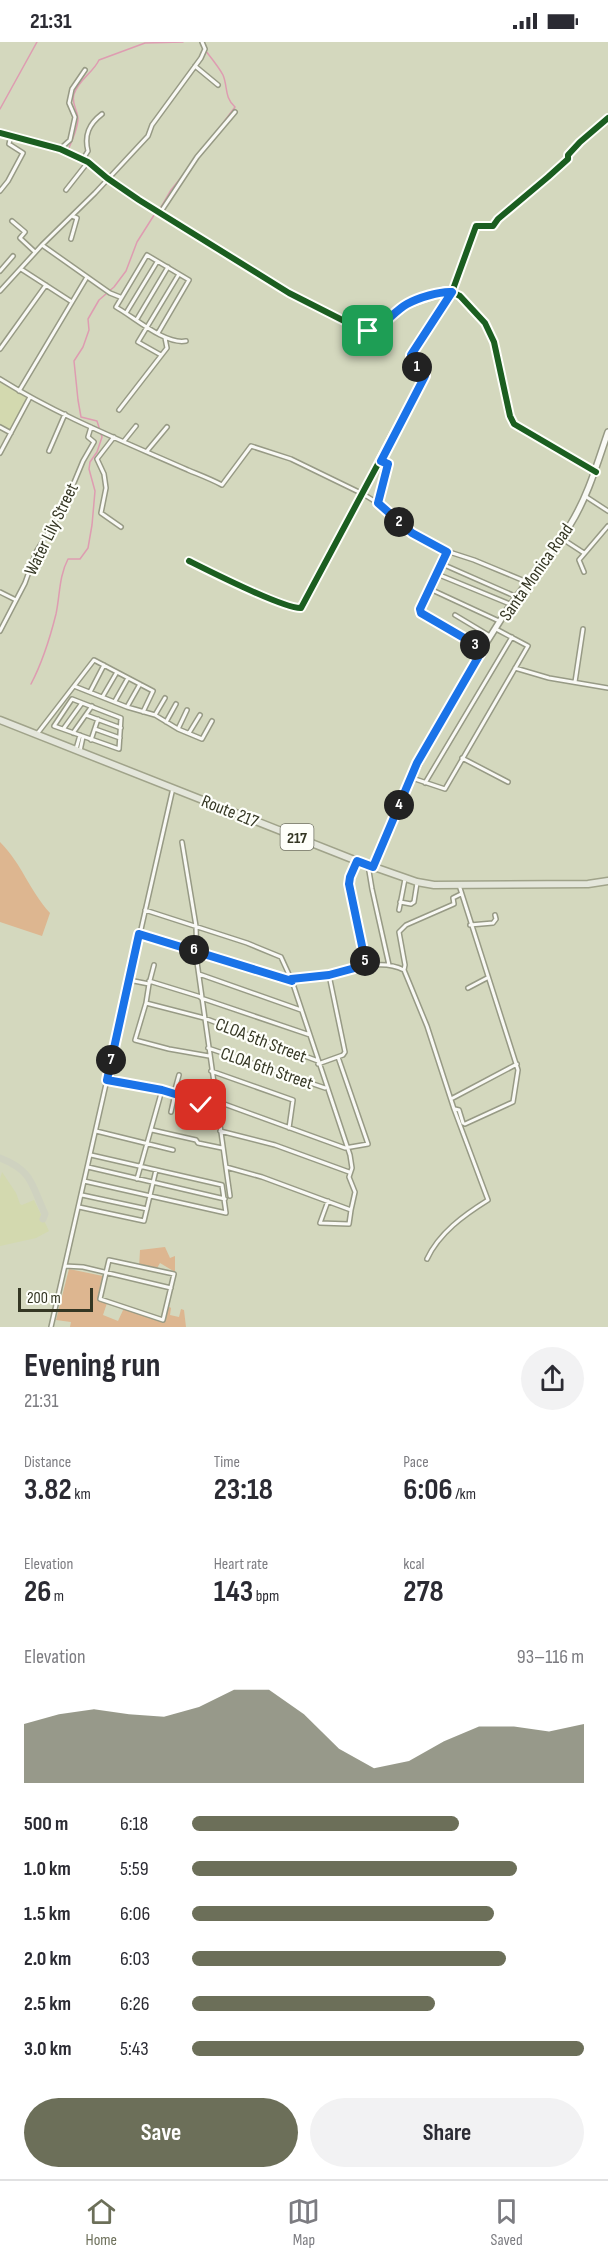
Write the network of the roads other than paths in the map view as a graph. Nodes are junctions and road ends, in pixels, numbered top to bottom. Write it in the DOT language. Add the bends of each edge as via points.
graph roads {
  1 [pos="202,42"];
  2 [pos="195,66"];
  3 [pos="85,70"];
  4 [pos="218,85"];
  5 [pos="235,112"];
  6 [pos="102,114"];
  7 [pos="608,118"];
  8 [pos="0,133"];
  9 [pos="11,135"];
  10 [pos="60,149"];
  11 [pos="82,159"];
  12 [pos="88,162"];
  13 [pos="107,178"];
  14 [pos="66,190"];
  15 [pos="0,191"];
  16 [pos="160,213"];
  17 [pos="72,216"];
  18 [pos="12,221"];
  19 [pos="71,238"];
  20 [pos="42,245"];
  21 [pos="35,252"];
  22 [pos="13,256"];
  23 [pos="158,262"];
  24 [pos="168,267"];
  25 [pos="20,268"];
  26 [pos="0,271"];
  27 [pos="178,274"];
  28 [pos="87,277"];
  29 [pos="46,285"];
  30 [pos="0,291"];
  31 [pos="452,292"];
  32 [pos="119,299"];
  33 [pos="72,302"];
  34 [pos="126,313"];
  35 [pos="137,320"];
  36 [pos="148,327"];
  37 [pos="158,333"];
  38 [pos="165,338"];
  39 [pos="186,341"];
  40 [pos="0,349"];
  41 [pos="160,356"];
  42 [pos="0,379"];
  43 [pos="19,391"];
  44 [pos="30,397"];
  45 [pos="120,410"];
  46 [pos="65,414"];
  47 [pos="136,426"];
  48 [pos="0,427"];
  49 [pos="91,427"];
  50 [pos="167,427"];
  51 [pos="608,432"];
  52 [pos="11,433"];
  53 [pos="114,437"];
  54 [pos="124,441"];
  55 [pos="49,451"];
  56 [pos="147,451"];
  57 [pos="0,453"];
  58 [pos="381,461"];
  59 [pos="596,472"];
  60 [pos="363,494"];
  61 [pos="585,496"];
  62 [pos="378,503"];
  63 [pos="608,511"];
  64 [pos="608,526"];
  65 [pos="121,527"];
  66 [pos="561,538"];
  67 [pos="447,552"];
  68 [pos="584,553"];
  69 [pos="189,561"];
  70 [pos="442,564"];
  71 [pos="584,572"];
  72 [pos="437,574"];
  73 [pos="527,582"];
  74 [pos="430,589"];
  75 [pos="0,592"];
  76 [pos="517,597"];
  77 [pos="16,600"];
  78 [pos="511,605"];
  79 [pos="455,615"];
  80 [pos="500,621"];
  81 [pos="496,629"];
  82 [pos="583,629"];
  83 [pos="0,631"];
  84 [pos="491,636"];
  85 [pos="512,637"];
  86 [pos="483,649"];
  87 [pos="104,665"];
  88 [pos="515,668"];
  89 [pos="117,672"];
  90 [pos="128,678"];
  91 [pos="576,682"];
  92 [pos="140,684"];
  93 [pos="74,686"];
  94 [pos="608,688"];
  95 [pos="90,692"];
  96 [pos="103,696"];
  97 [pos="165,698"];
  98 [pos="115,701"];
  99 [pos="82,703"];
  100 [pos="176,704"];
  101 [pos="92,706"];
  102 [pos="127,707"];
  103 [pos="187,710"];
  104 [pos="142,712"];
  105 [pos="86,715"];
  106 [pos="155,715"];
  107 [pos="200,715"];
  108 [pos="98,719"];
  109 [pos="0,720"];
  110 [pos="212,721"];
  111 [pos="166,722"];
  112 [pos="121,728"];
  113 [pos="63,729"];
  114 [pos="95,729"];
  115 [pos="178,729"];
  116 [pos="74,732"];
  117 [pos="189,733"];
  118 [pos="37,734"];
  119 [pos="82,736"];
  120 [pos="120,738"];
  121 [pos="91,740"];
  122 [pos="78,750"];
  123 [pos="462,758"];
  124 [pos="411,777"];
  125 [pos="508,782"];
  126 [pos="425,783"];
  127 [pos="173,788"];
  128 [pos="182,842"];
  129 [pos="357,861"];
  130 [pos="370,866"];
  131 [pos="405,878"];
  132 [pos="608,881"];
  133 [pos="417,882"];
  134 [pos="459,885"];
  135 [pos="461,894"];
  136 [pos="400,902"];
  137 [pos="144,910"];
  138 [pos="399,910"];
  139 [pos="495,915"];
  140 [pos="470,925"];
  141 [pos="196,926"];
  142 [pos="139,934"];
  143 [pos="197,951"];
  144 [pos="154,965"];
  145 [pos="366,965"];
  146 [pos="389,965"];
  147 [pos="404,970"];
  148 [pos="199,974"];
  149 [pos="329,975"];
  150 [pos="487,978"];
  151 [pos="129,980"];
  152 [pos="291,980"];
  153 [pos="149,983"];
  154 [pos="468,988"];
  155 [pos="201,998"];
  156 [pos="146,1003"];
  157 [pos="301,1010"];
  158 [pos="204,1018"];
  159 [pos="310,1035"];
  160 [pos="208,1048"];
  161 [pos="209,1056"];
  162 [pos="338,1057"];
  163 [pos="318,1063"];
  164 [pos="517,1064"];
  165 [pos="211,1071"];
  166 [pos="179,1075"];
  167 [pos="107,1080"];
  168 [pos="327,1088"];
  169 [pos="162,1090"];
  170 [pos="174,1094"];
  171 [pos="451,1099"];
  172 [pos="216,1101"];
  173 [pos="454,1109"];
  174 [pos="171,1112"];
  175 [pos="197,1123"];
  176 [pos="289,1128"];
  177 [pos="96,1130"];
  178 [pos="152,1130"];
  179 [pos="220,1131"];
  180 [pos="148,1144"];
  181 [pos="223,1148"];
  182 [pos="348,1149"];
  183 [pos="173,1150"];
  184 [pos="90,1155"];
  185 [pos="88,1167"];
  186 [pos="142,1167"];
  187 [pos="226,1167"];
  188 [pos="156,1170"];
  189 [pos="349,1172"];
  190 [pos="137,1179"];
  191 [pos="84,1181"];
  192 [pos="153,1183"];
  193 [pos="82,1195"];
  194 [pos="150,1196"];
  195 [pos="230,1196"];
  196 [pos="225,1199"];
  197 [pos="328,1201"];
  198 [pos="79,1207"];
  199 [pos="147,1209"];
  200 [pos="351,1210"];
  201 [pos="427,1259"];
  202 [pos="65,1266"];
  203 [pos="106,1273"];
  204 [pos="171,1288"];
  205 [pos="51,1327"];
  1 -- 2 [label="street" via="205,49"];
  2 -- 4 [label="street"];
  2 -- 13 [label="street" via="148,136"];
  3 -- 10 [label="street" via="72,89 69,103 75,117 70,140"];
  5 -- 16 [label="street" via="197,157"];
  6 -- 11 [label="street" via="89,128 88,151"];
  7 -- 31 [label="street" via="493,226 476,226"];
  8 -- 9 [label="street"];
  9 -- 10 [label="street"];
  9 -- 15 [label="street" via="9,144 23,153"];
  10 -- 11 [label="street"];
  11 -- 12 [label="street"];
  12 -- 13 [label="street"];
  12 -- 14 [label="street"];
  13 -- 16 [label="street"];
  13 -- 17 [label="street"];
  16 -- 31 [label="street" via="289,293 360,329 374,330 407,304"];
  17 -- 19 [label="street" via="77,218"];
  17 -- 20 [label="street"];
  18 -- 21 [label="street" via="26,232 21,238"];
  20 -- 21 [label="street"];
  20 -- 28 [label="street"];
  21 -- 25 [label="street"];
  22 -- 26 [label="street"];
  23 -- 24 [label="street"];
  23 -- 32 [label="street" via="147,255"];
  23 -- 34 [label="street"];
  24 -- 27 [label="street"];
  24 -- 35 [label="street"];
  25 -- 29 [label="street"];
  25 -- 30 [label="street"];
  27 -- 36 [label="street"];
  27 -- 37 [label="street" via="189,280"];
  28 -- 32 [label="street"];
  28 -- 33 [label="street"];
  29 -- 33 [label="street"];
  29 -- 40 [label="street"];
  31 -- 58 [label="street" via="411,355 411,362 425,376"];
  31 -- 59 [label="street" via="485,323 494,342 514,424"];
  32 -- 34 [label="street" via="116,307"];
  33 -- 43 [label="street"];
  34 -- 35 [label="street"];
  35 -- 36 [label="street"];
  36 -- 37 [label="street"];
  36 -- 41 [label="street" via="138,342"];
  37 -- 38 [label="street"];
  38 -- 39 [label="street"];
  38 -- 41 [label="street" via="167,348"];
  41 -- 45 [label="street"];
  42 -- 43 [label="street"];
  43 -- 44 [label="street"];
  44 -- 46 [label="street"];
  44 -- 52 [label="street"];
  46 -- 49 [label="street"];
  46 -- 55 [label="street"];
  47 -- 54 [label="street"];
  48 -- 52 [label="street"];
  49 -- 53 [label="street"];
  49 -- 77 [label="street, Water Lily Street" via="88,437 94,442 63,509 36,552"];
  50 -- 56 [label="street"];
  51 -- 59 [label="street, Santa Monica Road"];
  52 -- 57 [label="street"];
  53 -- 54 [label="street"];
  53 -- 65 [label="street" via="97,459 106,488 101,513"];
  54 -- 56 [label="street"];
  56 -- 60 [label="street" via="222,485 252,446 291,459"];
  58 -- 60 [label="street"];
  58 -- 62 [label="street" via="388,464"];
  59 -- 61 [label="street, Santa Monica Road"];
  60 -- 62 [label="street"];
  60 -- 69 [label="street" via="301,608"];
  61 -- 63 [label="street"];
  61 -- 66 [label="street, Santa Monica Road"];
  62 -- 67 [label="street" via="412,533"];
  64 -- 68 [label="street"];
  66 -- 68 [label="street"];
  66 -- 73 [label="street, Santa Monica Road"];
  67 -- 70 [label="street"];
  67 -- 73 [label="street"];
  68 -- 71 [label="street" via="579,562"];
  70 -- 72 [label="street"];
  70 -- 76 [label="street"];
  72 -- 74 [label="street"];
  72 -- 78 [label="street"];
  73 -- 76 [label="street, Santa Monica Road"];
  74 -- 80 [label="street"];
  74 -- 86 [label="street" via="421,613"];
  75 -- 77 [label="street"];
  76 -- 78 [label="street, Santa Monica Road"];
  77 -- 83 [label="street, Water Lily Street"];
  78 -- 80 [label="street, Santa Monica Road"];
  79 -- 84 [label="street"];
  80 -- 81 [label="street, Santa Monica Road"];
  81 -- 84 [label="street, Santa Monica Road"];
  81 -- 85 [label="street"];
  82 -- 91 [label="street"];
  84 -- 86 [label="street, Santa Monica Road"];
  85 -- 88 [label="street" via="528,646"];
  85 -- 126 [label="street"];
  86 -- 124 [label="street, Santa Monica Road"];
  87 -- 89 [label="street"];
  87 -- 93 [label="street" via="94,660"];
  87 -- 95 [label="street"];
  88 -- 91 [label="street"];
  88 -- 123 [label="street"];
  89 -- 90 [label="street"];
  89 -- 96 [label="street"];
  90 -- 92 [label="street"];
  90 -- 98 [label="street"];
  91 -- 94 [label="street"];
  92 -- 102 [label="street"];
  92 -- 104 [label="street" via="153,691"];
  93 -- 95 [label="street"];
  93 -- 118 [label="street"];
  95 -- 96 [label="street"];
  96 -- 98 [label="street"];
  97 -- 106 [label="street"];
  98 -- 102 [label="street"];
  99 -- 101 [label="street"];
  99 -- 113 [label="street"];
  99 -- 113 [label="street" via="72,699 54,723"];
  100 -- 111 [label="street"];
  101 -- 105 [label="street"];
  101 -- 112 [label="street" via="120,717"];
  102 -- 104 [label="street"];
  103 -- 115 [label="street"];
  104 -- 106 [label="street"];
  105 -- 108 [label="street"];
  105 -- 116 [label="street"];
  106 -- 111 [label="street"];
  107 -- 117 [label="street"];
  108 -- 112 [label="street"];
  108 -- 114 [label="street"];
  109 -- 118 [label="main road, Route 217 / 217"];
  110 -- 117 [label="street" via="202,738"];
  111 -- 115 [label="street"];
  112 -- 120 [label="street"];
  113 -- 116 [label="street"];
  114 -- 120 [label="street"];
  114 -- 121 [label="street"];
  115 -- 117 [label="street"];
  116 -- 119 [label="street"];
  118 -- 122 [label="main road, Route 217 / 217"];
  119 -- 121 [label="street"];
  119 -- 122 [label="street"];
  120 -- 121 [label="street" via="118,749"];
  122 -- 127 [label="main road, Route 217 / 217"];
  123 -- 125 [label="street"];
  123 -- 126 [label="street" via="445,789"];
  124 -- 126 [label="street"];
  124 -- 130 [label="street, Santa Monica Road"];
  127 -- 129 [label="main road, Route 217 / 217"];
  127 -- 137 [label="street"];
  128 -- 141 [label="street"];
  129 -- 130 [label="main road, Route 217 / 217"];
  129 -- 145 [label="street" via="349,884"];
  130 -- 131 [label="main road, Route 217 / 217"];
  130 -- 146 [label="street"];
  131 -- 133 [label="main road, Route 217 / 217"];
  131 -- 136 [label="street"];
  132 -- 134 [label="main road, Route 217 / 217"];
  133 -- 134 [label="main road, Route 217 / 217"];
  133 -- 136 [label="street" via="414,902"];
  134 -- 135 [label="street"];
  135 -- 140 [label="street"];
  135 -- 147 [label="street" via="453,898 454,904 401,930"];
  136 -- 138 [label="street"];
  137 -- 141 [label="street"];
  137 -- 142 [label="street"];
  139 -- 140 [label="street" via="493,922"];
  140 -- 150 [label="street"];
  141 -- 143 [label="street"];
  141 -- 152 [label="street" via="281,957"];
  142 -- 143 [label="street"];
  142 -- 151 [label="street"];
  143 -- 148 [label="street"];
  143 -- 152 [label="street"];
  144 -- 153 [label="street"];
  145 -- 146 [label="street"];
  145 -- 149 [label="street"];
  146 -- 147 [label="street"];
  147 -- 171 [label="street"];
  148 -- 155 [label="street"];
  148 -- 157 [label="street"];
  149 -- 152 [label="street"];
  149 -- 162 [label="street" via="345,1052"];
  150 -- 154 [label="street"];
  150 -- 164 [label="street"];
  151 -- 153 [label="street"];
  151 -- 167 [label="street"];
  152 -- 157 [label="street"];
  153 -- 155 [label="street"];
  153 -- 156 [label="street"];
  155 -- 158 [label="street"];
  155 -- 159 [label="street"];
  156 -- 158 [label="street, CLOA 5th Street"];
  156 -- 161 [label="street" via="135,1040"];
  157 -- 159 [label="street"];
  158 -- 160 [label="street"];
  158 -- 163 [label="street, CLOA 5th Street"];
  159 -- 163 [label="street"];
  160 -- 161 [label="street"];
  160 -- 168 [label="street, CLOA 6th Street"];
  161 -- 165 [label="street"];
  162 -- 163 [label="street"];
  162 -- 182 [label="street" via="368,1144"];
  163 -- 168 [label="street"];
  164 -- 171 [label="street"];
  164 -- 173 [label="street" via="513,1102 465,1124 459,1110"];
  165 -- 172 [label="street"];
  165 -- 176 [label="street" via="293,1100"];
  166 -- 170 [label="street"];
  167 -- 169 [label="street"];
  167 -- 177 [label="street"];
  168 -- 182 [label="street"];
  169 -- 170 [label="street"];
  169 -- 178 [label="street"];
  170 -- 174 [label="street"];
  170 -- 175 [label="street" via="201,1102"];
  171 -- 173 [label="street"];
  172 -- 176 [label="street"];
  172 -- 179 [label="street"];
  173 -- 201 [label="street" via="488,1200 457,1221"];
  176 -- 182 [label="street"];
  177 -- 180 [label="street"];
  177 -- 184 [label="street"];
  178 -- 180 [label="street"];
  178 -- 181 [label="street"];
  179 -- 181 [label="street"];
  179 -- 189 [label="street" via="275,1145"];
  180 -- 183 [label="street"];
  180 -- 186 [label="street"];
  181 -- 187 [label="street"];
  182 -- 189 [label="street" via="352,1168"];
  184 -- 185 [label="street"];
  184 -- 186 [label="street"];
  185 -- 190 [label="street"];
  185 -- 191 [label="street"];
  186 -- 188 [label="street"];
  186 -- 190 [label="street"];
  187 -- 195 [label="street"];
  187 -- 197 [label="street"];
  188 -- 192 [label="street"];
  188 -- 196 [label="street" via="222,1185"];
  189 -- 200 [label="street" via="355,1192"];
  190 -- 192 [label="street"];
  191 -- 193 [label="street"];
  191 -- 194 [label="street"];
  192 -- 194 [label="street"];
  192 -- 196 [label="street"];
  193 -- 198 [label="street"];
  193 -- 199 [label="street"];
  194 -- 196 [label="street" via="226,1213"];
  194 -- 199 [label="street"];
  197 -- 200 [label="street"];
  197 -- 200 [label="street" via="320,1225 349,1224"];
  198 -- 199 [label="street" via="144,1221"];
  198 -- 202 [label="street"];
  202 -- 203 [label="street"];
  202 -- 205 [label="street"];
  203 -- 204 [label="street"];
  203 -- 204 [label="street" via="109,1260 140,1266 174,1274"];
  203 -- 204 [label="street" via="100,1299 163,1320"];
}
